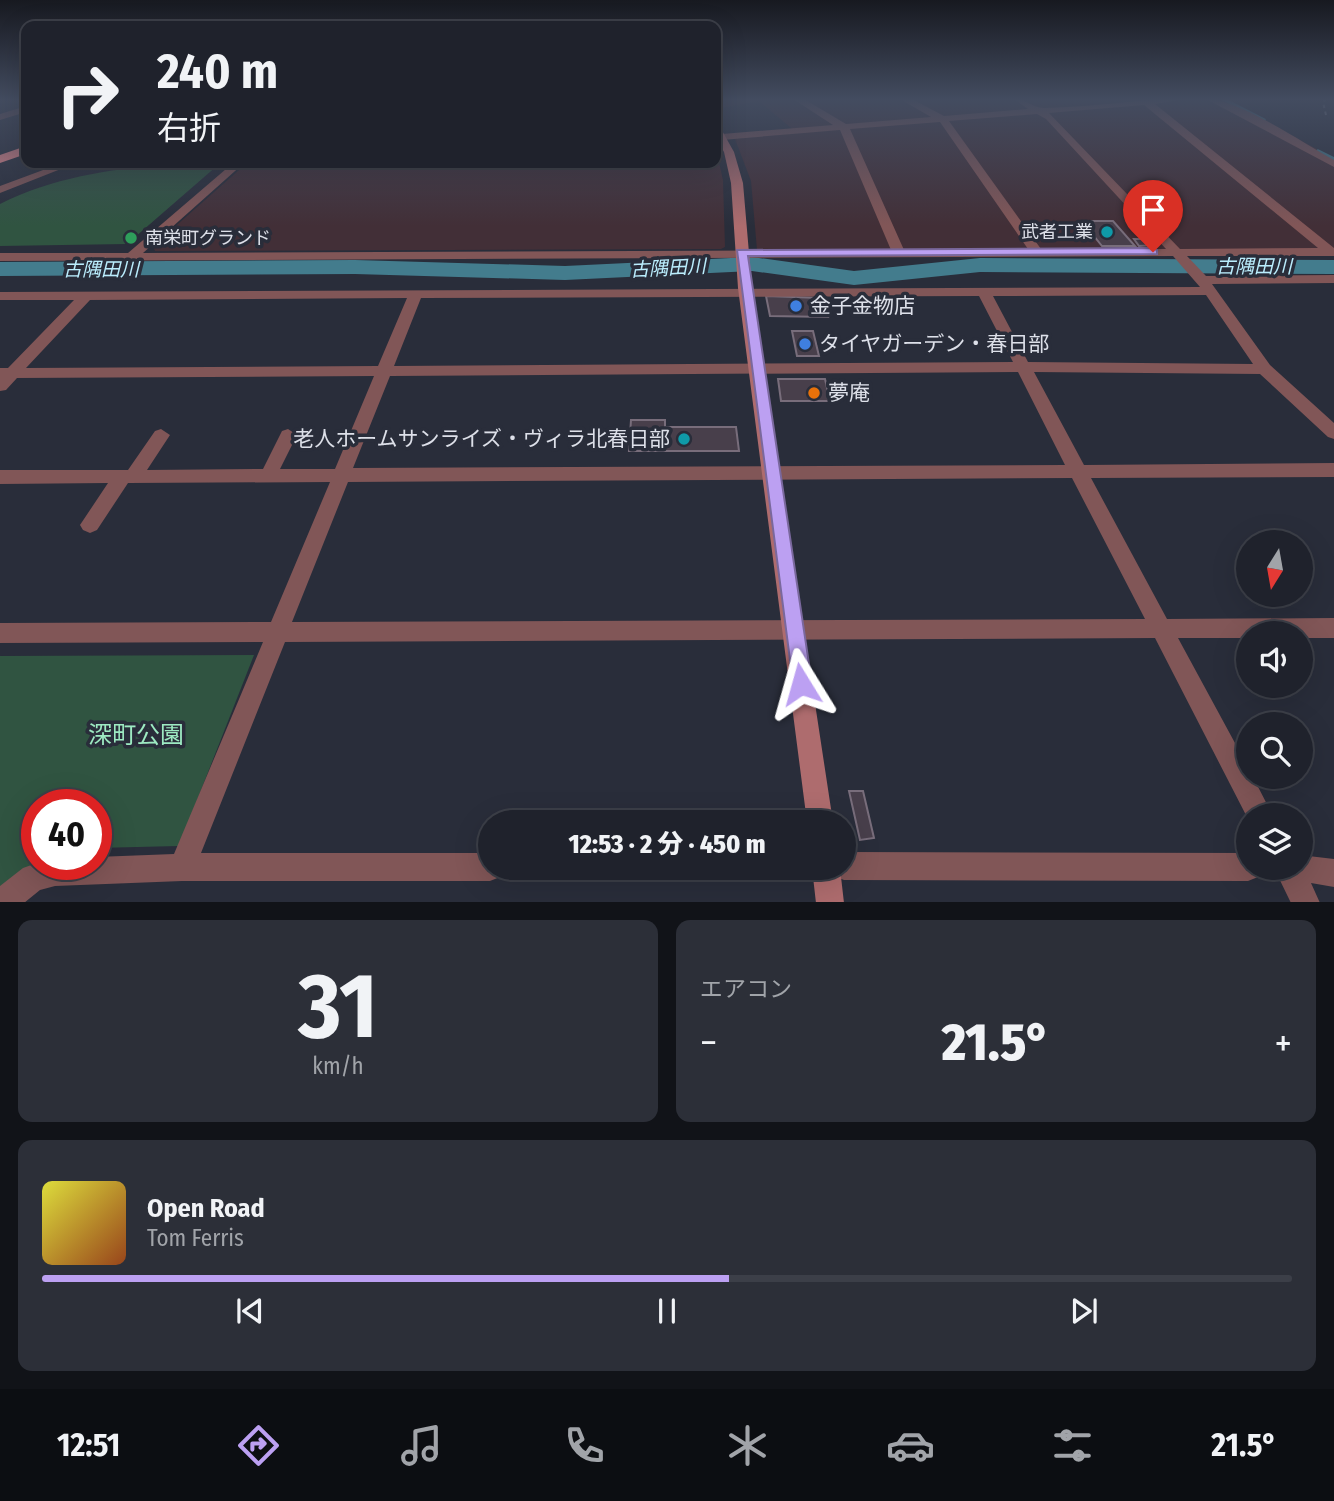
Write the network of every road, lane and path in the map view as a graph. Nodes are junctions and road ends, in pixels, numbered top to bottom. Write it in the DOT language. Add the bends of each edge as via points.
graph roads {
  1 [pos="723,141"];
  2 [pos="850,141"];
  3 [pos="958,141"];
  4 [pos="1070,141"];
  5 [pos="1195,141"];
  6 [pos="1292,141"];
  7 [pos="21,145"];
  8 [pos="0,152"];
  9 [pos="21,152"];
  10 [pos="0,159"];
  11 [pos="1334,164"];
  12 [pos="58,168"];
  13 [pos="233,168"];
  14 [pos="0,190"];
  15 [pos="1036,252"];
  16 [pos="900,253"];
  17 [pos="1332,253"];
  18 [pos="133,255"];
  19 [pos="742,256"];
  20 [pos="1179,256"];
  21 [pos="0,257"];
  22 [pos="1334,279"];
  23 [pos="1206,285"];
  24 [pos="983,290"];
  25 [pos="746,291"];
  26 [pos="415,295"];
  27 [pos="0,296"];
  28 [pos="86,296"];
  29 [pos="1024,367"];
  30 [pos="1264,369"];
  31 [pos="757,370"];
  32 [pos="384,372"];
  33 [pos="6,373"];
  34 [pos="0,386"];
  35 [pos="1334,433"];
  36 [pos="161,435"];
  37 [pos="288,435"];
  38 [pos="1334,470"];
  39 [pos="1079,471"];
  40 [pos="772,473"];
  41 [pos="342,475"];
  42 [pos="268,476"];
  43 [pos="0,477"];
  44 [pos="128,477"];
  45 [pos="90,524"];
  46 [pos="1161,628"];
  47 [pos="1334,628"];
  48 [pos="794,629"];
  49 [pos="279,630"];
  50 [pos="0,633"];
  51 [pos="1253,803"];
  52 [pos="818,810"];
  53 [pos="856,866"];
  54 [pos="182,867"];
  55 [pos="478,867"];
  56 [pos="1236,867"];
  57 [pos="1313,870"];
  58 [pos="1334,873"];
  59 [pos="827,880"];
  60 [pos="1294,880"];
  61 [pos="1,902"];
  62 [pos="830,902"];
  63 [pos="1306,902"];
  1 -- 19 [label="street" via="737,183"];
  2 -- 16 [label="street"];
  3 -- 15 [label="street"];
  4 -- 20 [label="street"];
  5 -- 17 [label="street"];
  6 -- 11 [label="street"];
  7 -- 8 [label="highway"];
  9 -- 10 [label="highway"];
  12 -- 14 [label="street"];
  13 -- 18 [label="street"];
  15 -- 16 [label="street"];
  15 -- 20 [label="street"];
  16 -- 19 [label="street"];
  17 -- 20 [label="street"];
  18 -- 19 [label="street"];
  18 -- 21 [label="street"];
  19 -- 25 [label="street"];
  20 -- 23 [label="street"];
  22 -- 23 [label="street"];
  23 -- 24 [label="street"];
  23 -- 30 [label="street"];
  24 -- 25 [label="street"];
  24 -- 29 [label="street"];
  25 -- 26 [label="street"];
  25 -- 31 [label="street"];
  26 -- 28 [label="street"];
  26 -- 32 [label="street"];
  27 -- 28 [label="street"];
  28 -- 33 [label="street"];
  29 -- 30 [label="street"];
  29 -- 31 [label="street"];
  29 -- 39 [label="street"];
  30 -- 35 [label="street"];
  31 -- 32 [label="street"];
  31 -- 40 [label="street"];
  32 -- 33 [label="street"];
  32 -- 41 [label="street"];
  33 -- 34 [label="street"];
  36 -- 44 [label="street"];
  37 -- 42 [label="street"];
  38 -- 39 [label="street"];
  39 -- 40 [label="street"];
  39 -- 46 [label="street"];
  40 -- 41 [label="street"];
  40 -- 48 [label="street"];
  41 -- 42 [label="street"];
  41 -- 49 [label="street"];
  42 -- 44 [label="street"];
  43 -- 44 [label="street"];
  44 -- 45 [label="street"];
  46 -- 47 [label="street"];
  46 -- 48 [label="street"];
  46 -- 51 [label="street"];
  48 -- 49 [label="street"];
  48 -- 52 [label="street"];
  49 -- 50 [label="street"];
  49 -- 54 [label="street"];
  53 -- 56 [label="street"];
  54 -- 55 [label="street"];
  54 -- 61 [label="street" via="55,872 33,877"];
  57 -- 58 [label="street"];
  59 -- 62 [label="street"];
  60 -- 63 [label="street"];
}
